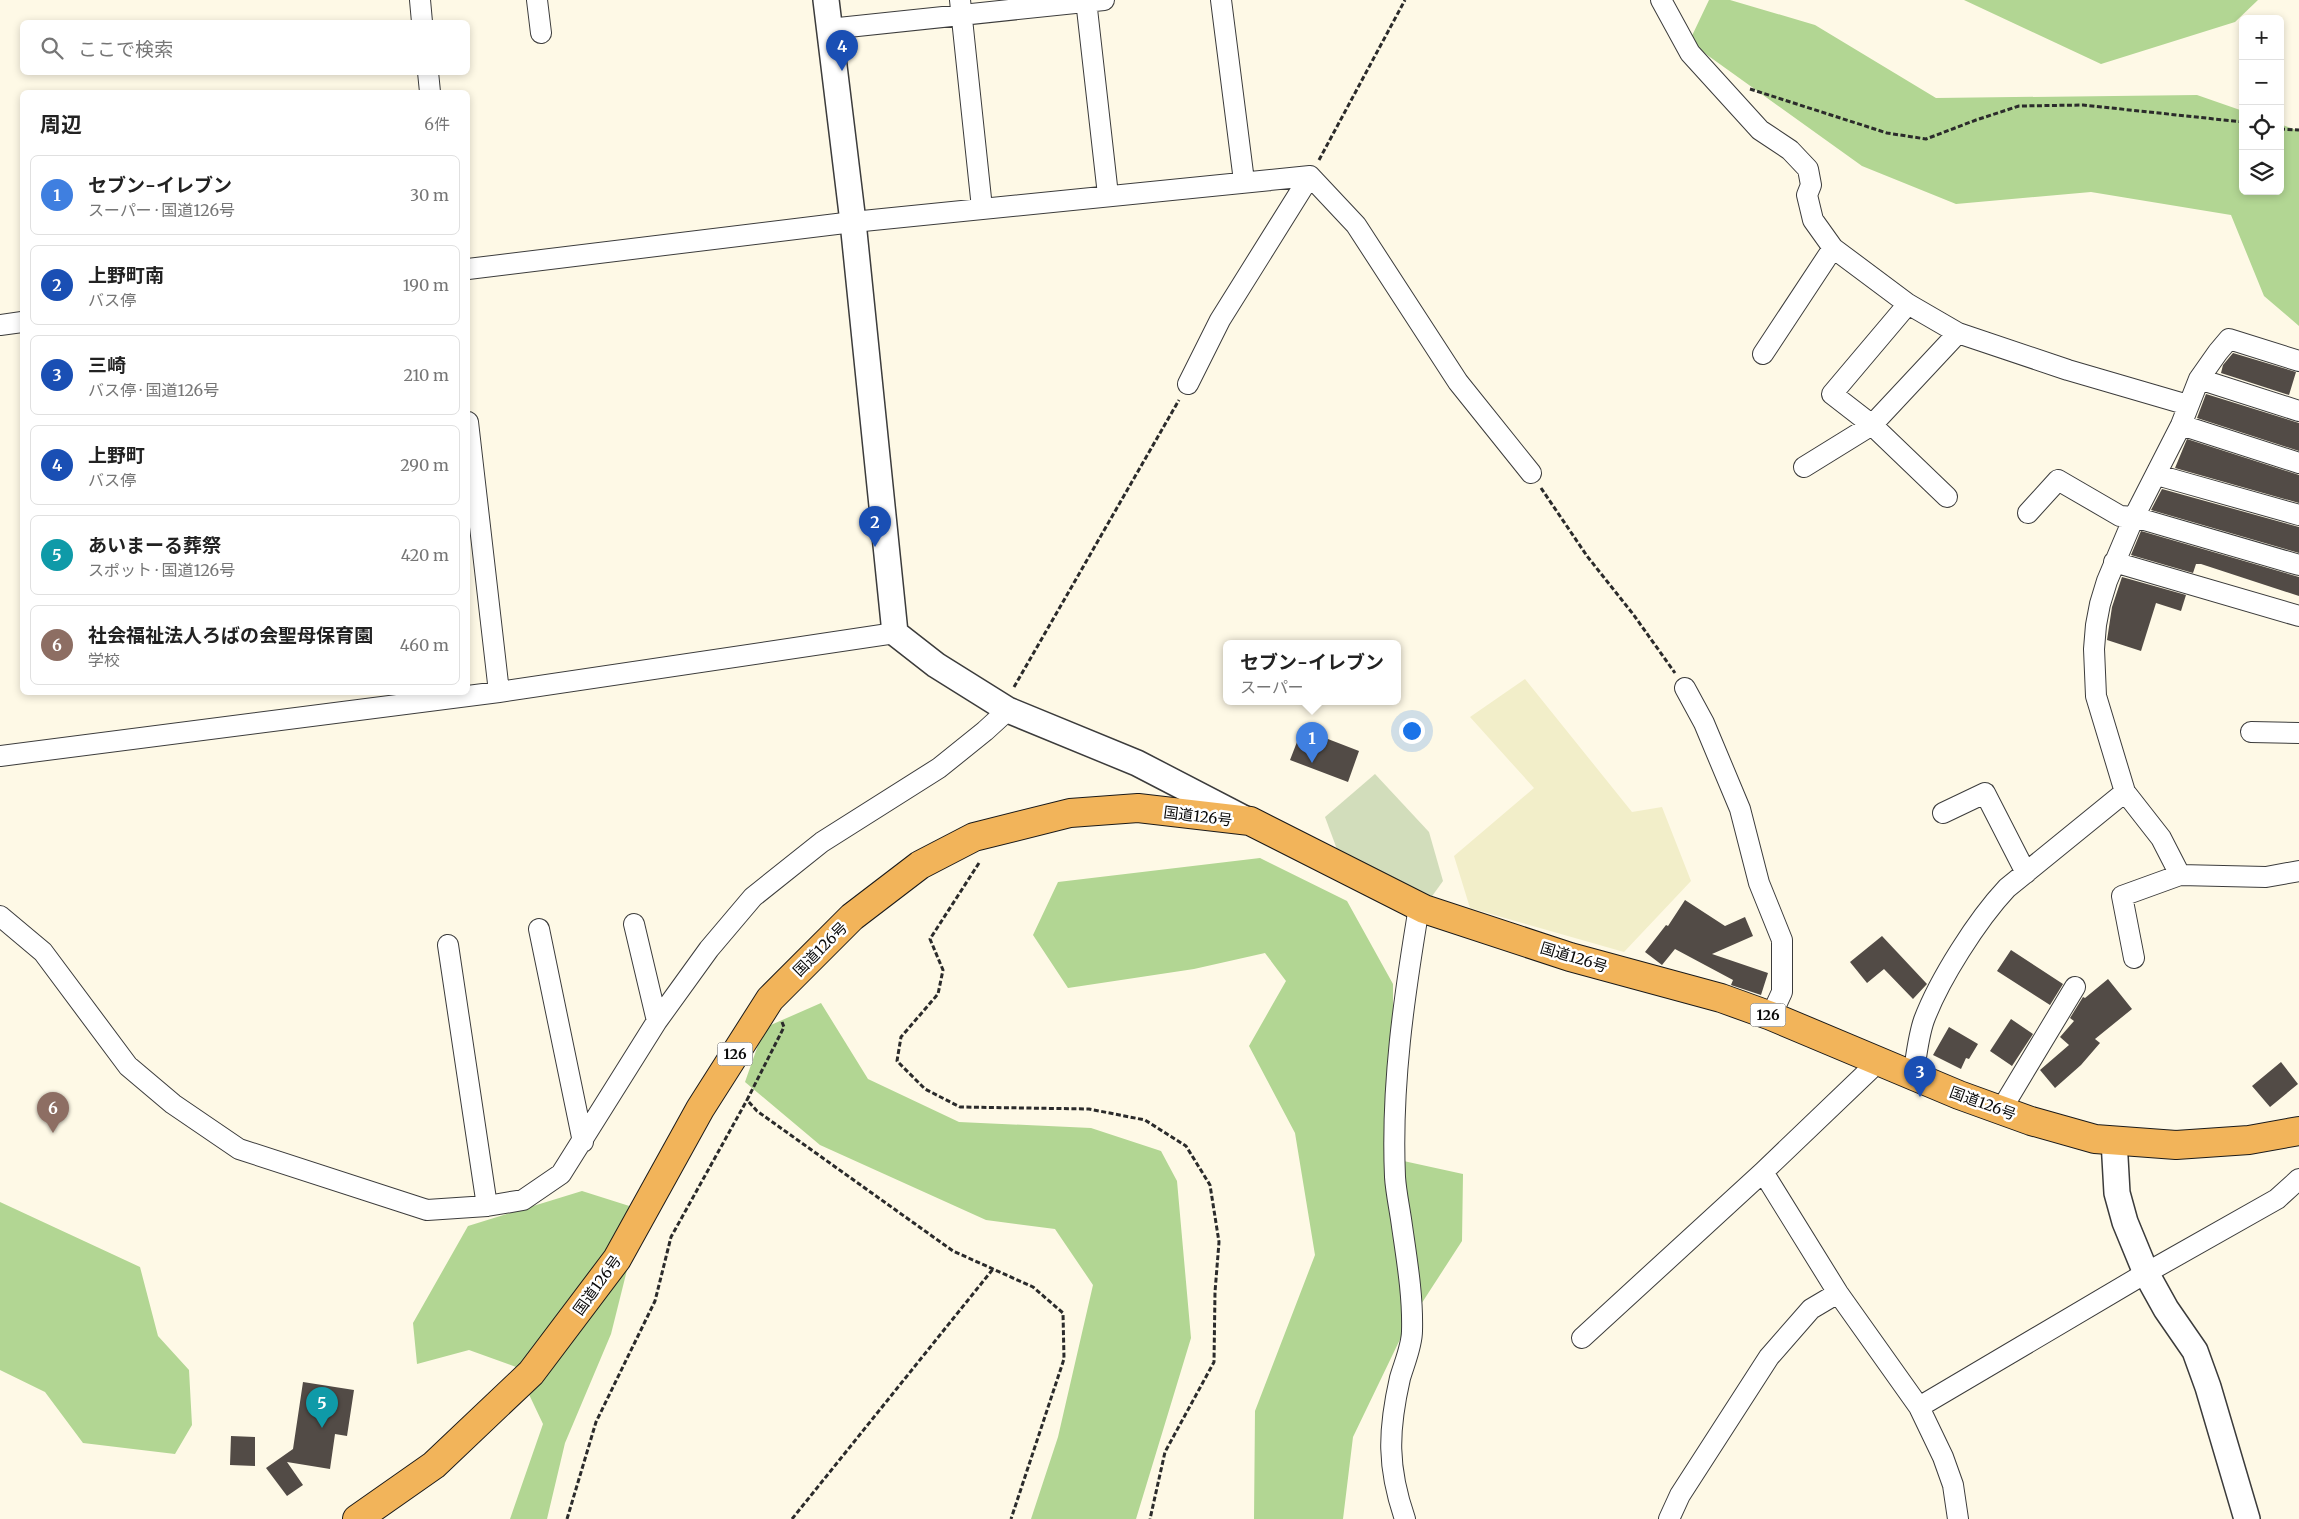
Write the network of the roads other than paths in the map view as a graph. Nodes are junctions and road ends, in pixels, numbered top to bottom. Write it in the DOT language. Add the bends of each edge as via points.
graph roads {
  1 [pos="420,0"];
  2 [pos="537,0"];
  3 [pos="826,0"];
  4 [pos="1221,0"];
  5 [pos="1660,0"];
  6 [pos="1092,1"];
  7 [pos="961,8"];
  8 [pos="422,20"];
  9 [pos="830,29"];
  10 [pos="542,33"];
  11 [pos="428,75"];
  12 [pos="430,90"];
  13 [pos="1310,176"];
  14 [pos="1244,181"];
  15 [pos="1108,195"];
  16 [pos="982,208"];
  17 [pos="853,222"];
  18 [pos="1833,248"];
  19 [pos="470,269"];
  20 [pos="1908,304"];
  21 [pos="20,322"];
  22 [pos="0,325"];
  23 [pos="1958,333"];
  24 [pos="1763,354"];
  25 [pos="2299,361"];
  26 [pos="2199,379"];
  27 [pos="1188,384"];
  28 [pos="2188,405"];
  29 [pos="2299,411"];
  30 [pos="1872,425"];
  31 [pos="2181,425"];
  32 [pos="470,439"];
  33 [pos="2299,463"];
  34 [pos="1804,467"];
  35 [pos="1531,473"];
  36 [pos="2157,475"];
  37 [pos="1946,497"];
  38 [pos="2028,513"];
  39 [pos="2299,515"];
  40 [pos="2134,517"];
  41 [pos="2114,562"];
  42 [pos="2299,565"];
  43 [pos="2299,616"];
  44 [pos="895,633"];
  45 [pos="1685,688"];
  46 [pos="499,692"];
  47 [pos="1008,710"];
  48 [pos="2251,732"];
  49 [pos="2299,733"];
  50 [pos="0,756"];
  51 [pos="2125,792"];
  52 [pos="1943,813"];
  53 [pos="1250,822"];
  54 [pos="2299,871"];
  55 [pos="2026,873"];
  56 [pos="2180,875"];
  57 [pos="1419,907"];
  58 [pos="0,916"];
  59 [pos="634,924"];
  60 [pos="539,929"];
  61 [pos="448,945"];
  62 [pos="2134,958"];
  63 [pos="2075,987"];
  64 [pos="1771,1016"];
  65 [pos="656,1021"];
  66 [pos="1879,1061"];
  67 [pos="1913,1077"];
  68 [pos="2001,1110"];
  69 [pos="2299,1131"];
  70 [pos="2114,1140"];
  71 [pos="583,1142"];
  72 [pos="1763,1172"];
  73 [pos="2299,1179"];
  74 [pos="487,1206"];
  75 [pos="2146,1273"];
  76 [pos="1838,1293"];
  77 [pos="1582,1338"];
  78 [pos="1920,1407"];
  79 [pos="357,1519"];
  80 [pos="1405,1519"];
  81 [pos="1669,1519"];
  82 [pos="1958,1519"];
  83 [pos="2248,1519"];
  1 -- 8 [label="street"];
  2 -- 10 [label="street"];
  3 -- 9 [label="street"];
  4 -- 14 [label="street"];
  5 -- 18 [label="street" via="1690,53 1760,130 1790,150 1808,169 1810,185 1807,195 1813,220"];
  6 -- 7 [label="street"];
  6 -- 15 [label="street"];
  7 -- 9 [label="street"];
  7 -- 16 [label="street"];
  9 -- 17 [label="street"];
  11 -- 12 [label="street"];
  13 -- 14 [label="street"];
  13 -- 27 [label="street" via="1220,320"];
  13 -- 35 [label="street" via="1356,225 1458,382"];
  14 -- 15 [label="street"];
  15 -- 16 [label="street"];
  16 -- 17 [label="street"];
  17 -- 19 [label="street"];
  17 -- 44 [label="street"];
  18 -- 20 [label="street"];
  18 -- 24 [label="street"];
  20 -- 23 [label="street"];
  20 -- 30 [label="street" via="1832,394"];
  21 -- 22 [label="street"];
  23 -- 28 [label="street"];
  23 -- 30 [label="street"];
  25 -- 26 [label="street" via="2229,339"];
  26 -- 28 [label="street"];
  26 -- 29 [label="street"];
  28 -- 31 [label="street"];
  30 -- 34 [label="street"];
  30 -- 37 [label="street"];
  31 -- 33 [label="street"];
  31 -- 36 [label="street"];
  32 -- 46 [label="street"];
  36 -- 39 [label="street"];
  36 -- 40 [label="street"];
  38 -- 40 [label="street" via="2058,480 2120,516"];
  40 -- 41 [label="street"];
  40 -- 42 [label="street"];
  41 -- 43 [label="street"];
  41 -- 51 [label="street" via="2096,625 2096,696"];
  44 -- 46 [label="street"];
  44 -- 47 [label="street" via="936,665"];
  45 -- 64 [label="street" via="1704,723 1740,809 1759,883 1782,940 1782,992"];
  46 -- 50 [label="street"];
  47 -- 53 [label="street" via="1137,763"];
  47 -- 65 [label="street" via="939,768 822,842 753,897 709,949"];
  48 -- 49 [label="street"];
  51 -- 55 [label="street"];
  51 -- 56 [label="street" via="2161,838"];
  52 -- 55 [label="street" via="1985,793"];
  53 -- 57 [label="highway, 国道126号 / 126"];
  53 -- 79 [label="highway, 国道126号 / 126" via="1138,808 1070,813 974,837 920,865 852,917 770,1000 700,1109 617,1259 531,1373 434,1465"];
  54 -- 56 [label="street" via="2266,877"];
  55 -- 67 [label="street" via="1993,904 1942,981 1923,1022"];
  56 -- 62 [label="street" via="2122,896"];
  57 -- 64 [label="highway, 国道126号 / 126" via="1570,957 1721,998"];
  57 -- 80 [label="street" via="1402,1009 1394,1136 1395,1180 1406,1253 1412,1334 1393,1409 1390,1448 1396,1493"];
  58 -- 74 [label="street" via="43,952 128,1066 173,1104 239,1149 427,1210"];
  59 -- 65 [label="street"];
  60 -- 71 [label="street"];
  61 -- 74 [label="street"];
  63 -- 68 [label="street"];
  64 -- 66 [label="highway, 国道126号 / 126"];
  65 -- 71 [label="street"];
  66 -- 67 [label="highway, 国道126号 / 126"];
  66 -- 72 [label="street"];
  67 -- 68 [label="highway, 国道126号 / 126"];
  68 -- 70 [label="highway, 国道126号 / 126" via="2096,1139"];
  69 -- 70 [label="highway, 国道126号 / 126" via="2249,1140 2176,1145"];
  70 -- 75 [label="street" via="2117,1193"];
  71 -- 74 [label="street" via="561,1174 523,1200"];
  72 -- 76 [label="street"];
  72 -- 77 [label="street"];
  73 -- 75 [label="street" via="2277,1199"];
  75 -- 78 [label="street"];
  75 -- 83 [label="street" via="2194,1351"];
  76 -- 78 [label="street"];
  76 -- 81 [label="street" via="1811,1309 1769,1357 1680,1495"];
  78 -- 82 [label="street" via="1953,1485"];
}
